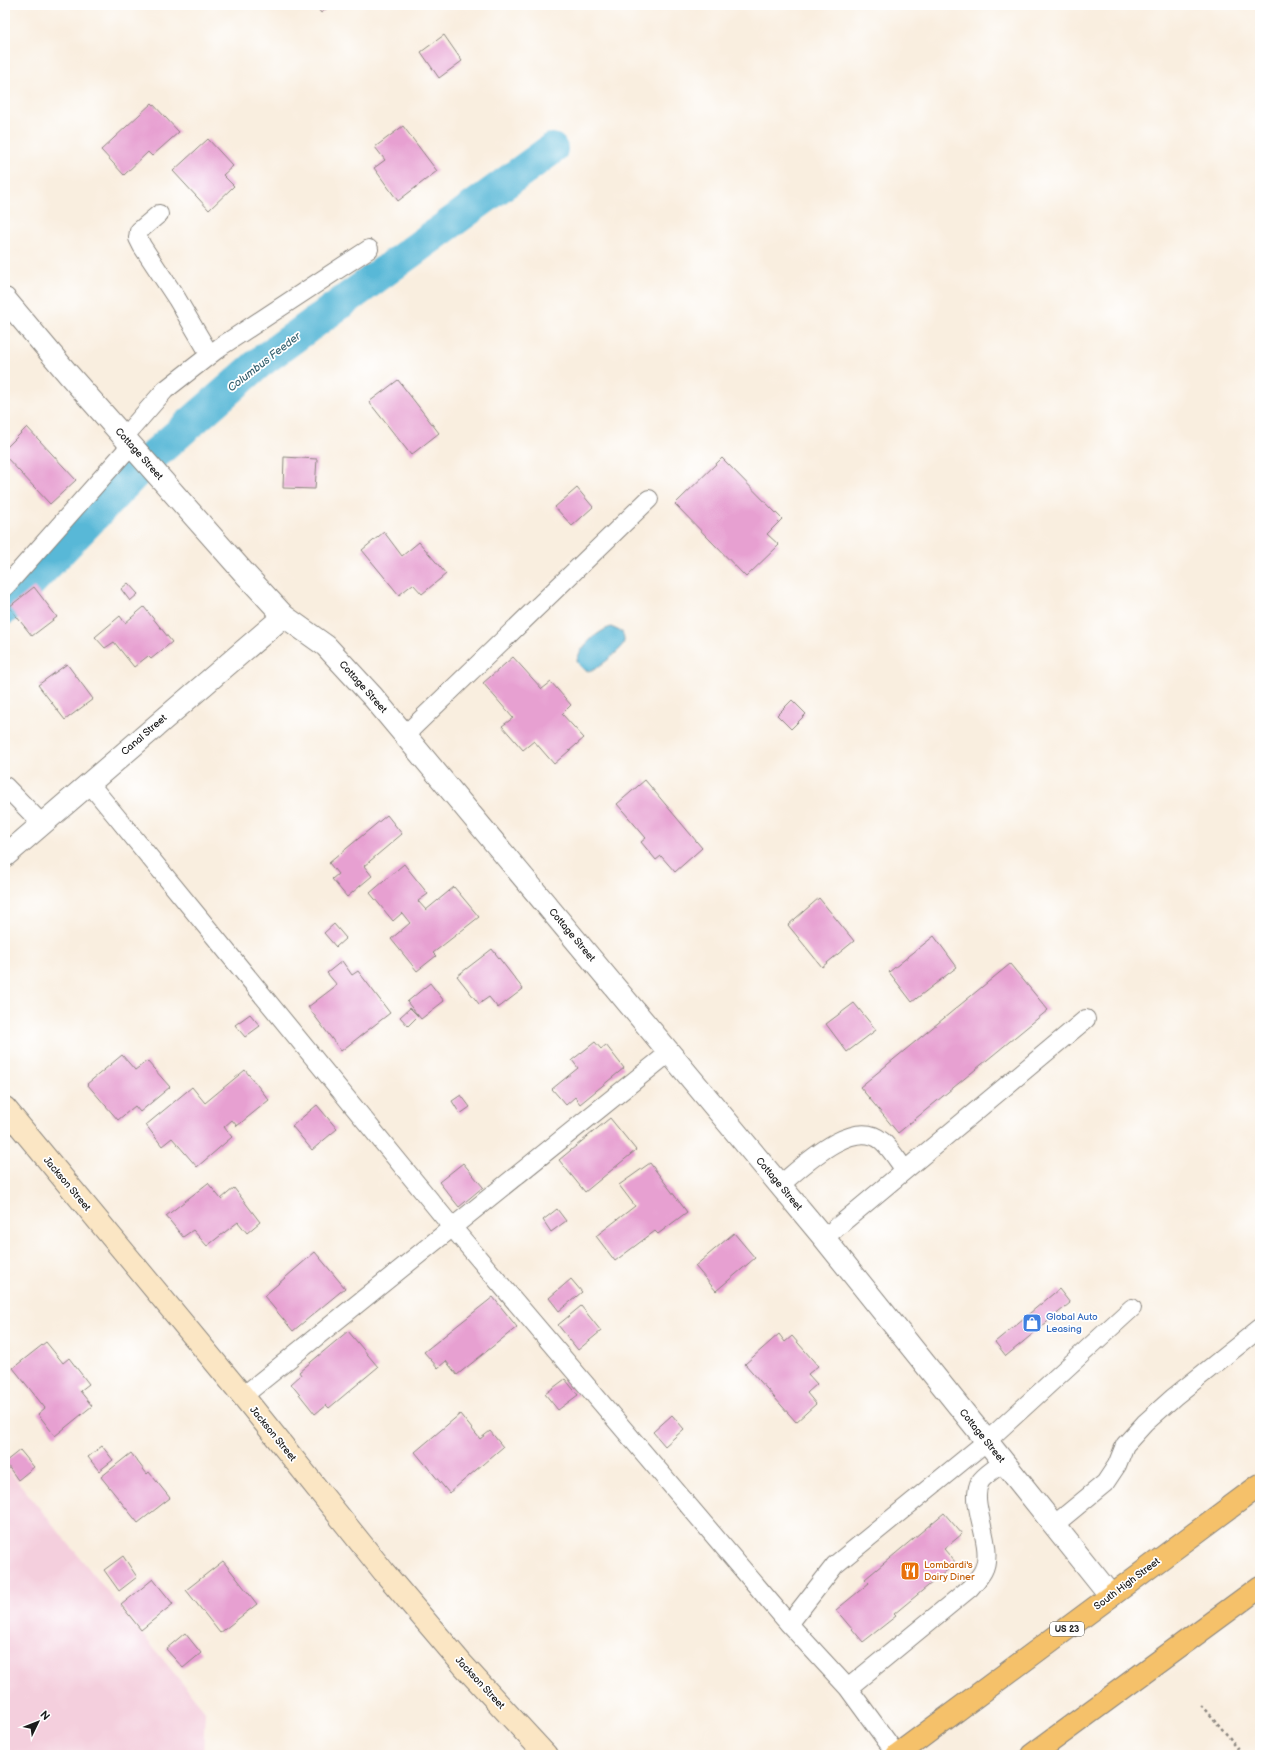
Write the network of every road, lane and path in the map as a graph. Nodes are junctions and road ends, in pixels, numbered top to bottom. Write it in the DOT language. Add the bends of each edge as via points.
graph roads {
  1 [pos="159,214"];
  2 [pos="369,249"];
  3 [pos="5,298"];
  4 [pos="210,356"];
  5 [pos="128,441"];
  6 [pos="648,499"];
  7 [pos="5,587"];
  8 [pos="284,616"];
  9 [pos="405,735"];
  10 [pos="89,783"];
  11 [pos="5,786"];
  12 [pos="42,824"];
  13 [pos="5,856"];
  14 [pos="1086,1019"];
  15 [pos="670,1052"];
  16 [pos="5,1108"];
  17 [pos="905,1170"];
  18 [pos="780,1185"];
  19 [pos="452,1227"];
  20 [pos="824,1238"];
  21 [pos="1132,1308"];
  22 [pos="1260,1328"];
  23 [pos="243,1396"];
  24 [pos="987,1441"];
  25 [pos="1003,1462"];
  26 [pos="1260,1485"];
  27 [pos="1054,1526"];
  28 [pos="1260,1586"];
  29 [pos="1111,1596"];
  30 [pos="789,1624"];
  31 [pos="848,1688"];
  32 [pos="1202,1705"];
  33 [pos="546,1755"];
  34 [pos="897,1755"];
  35 [pos="1032,1755"];
  36 [pos="1244,1755"];
  1 -- 4 [label="lane" via="139,231 138,238"];
  2 -- 4 [label="lane"];
  3 -- 5 [label="street, Cottage Street"];
  4 -- 5 [label="lane" via="165,390"];
  5 -- 7 [label="lane"];
  5 -- 8 [label="street, Cottage Street"];
  6 -- 9 [label="lane"];
  8 -- 9 [label="street, Cottage Street" via="326,646"];
  8 -- 10 [label="street, Canal Street"];
  9 -- 15 [label="street, Cottage Street"];
  10 -- 12 [label="street, Canal Street"];
  10 -- 19 [label="lane"];
  11 -- 12 [label="lane"];
  12 -- 13 [label="street, Canal Street"];
  14 -- 17 [label="lane"];
  15 -- 18 [label="street, Cottage Street"];
  15 -- 19 [label="lane"];
  16 -- 23 [label="main road, Jackson Street"];
  17 -- 18 [label="lane" via="882,1141 868,1134 847,1137 823,1150"];
  17 -- 20 [label="lane"];
  18 -- 20 [label="street, Cottage Street"];
  19 -- 23 [label="lane"];
  19 -- 30 [label="lane"];
  20 -- 24 [label="street, Cottage Street"];
  21 -- 24 [label="lane"];
  22 -- 27 [label="lane" via="1145,1423 1125,1445 1117,1465 1105,1483"];
  23 -- 33 [label="main road, Jackson Street" via="384,1572 444,1643"];
  24 -- 25 [label="street, Cottage Street"];
  24 -- 30 [label="lane" via="835,1565"];
  25 -- 27 [label="street, Cottage Street"];
  25 -- 31 [label="lane" via="980,1482 979,1514 987,1554 983,1571 970,1588"];
  26 -- 29 [label="highway, South High Street / US 23"];
  27 -- 29 [label="street, Cottage Street"];
  28 -- 35 [label="highway"];
  29 -- 34 [label="highway, South High Street / US 23"];
  30 -- 31 [label="lane"];
  31 -- 34 [label="lane"];
  32 -- 36 [label="path"];
}
